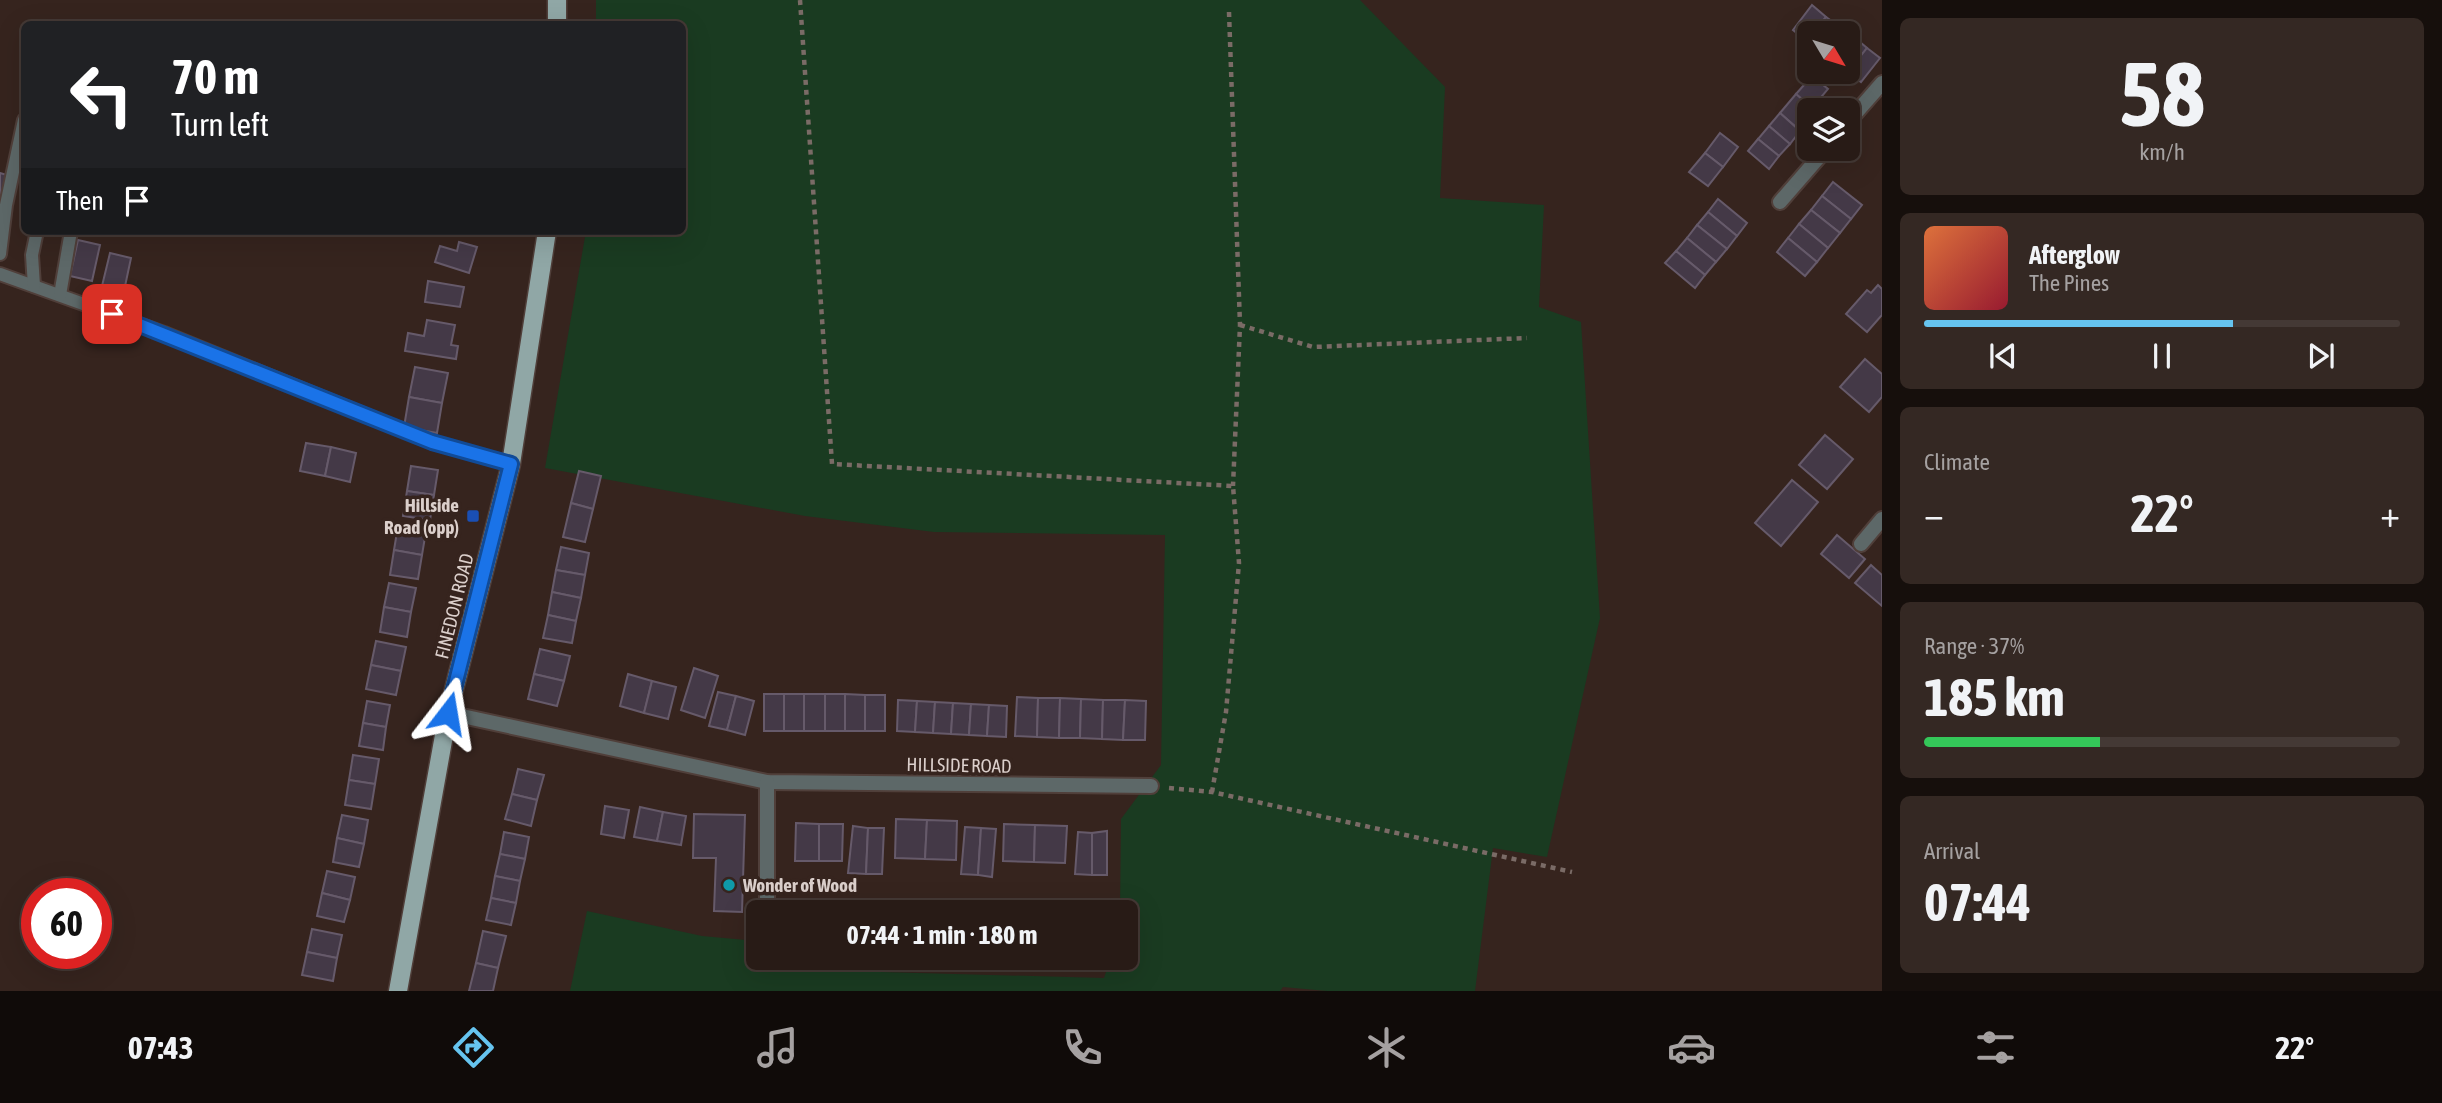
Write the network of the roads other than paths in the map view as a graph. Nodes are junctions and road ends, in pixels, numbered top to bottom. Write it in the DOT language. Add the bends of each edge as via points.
graph roads {
  1 [pos="557,0"];
  2 [pos="557,21"];
  3 [pos="1882,82"];
  4 [pos="1860,108"];
  5 [pos="21,134"];
  6 [pos="1816,161"];
  7 [pos="1780,202"];
  8 [pos="36,235"];
  9 [pos="70,235"];
  10 [pos="546,235"];
  11 [pos="0,254"];
  12 [pos="0,274"];
  13 [pos="34,286"];
  14 [pos="60,295"];
  15 [pos="511,464"];
  16 [pos="1882,519"];
  17 [pos="1861,544"];
  18 [pos="448,713"];
  19 [pos="766,782"];
  20 [pos="1151,786"];
  21 [pos="767,900"];
  22 [pos="398,991"];
  1 -- 2 [label="main road"];
  3 -- 4 [label="street"];
  5 -- 11 [label="lane"];
  6 -- 7 [label="street"];
  8 -- 13 [label="lane"];
  9 -- 14 [label="lane"];
  10 -- 15 [label="main road, FINEDON ROAD"];
  12 -- 13 [label="lane"];
  13 -- 14 [label="lane"];
  14 -- 15 [label="lane" via="432,442"];
  15 -- 18 [label="main road, FINEDON ROAD"];
  16 -- 17 [label="street"];
  18 -- 19 [label="street, HILLSIDE ROAD"];
  18 -- 22 [label="main road, FINEDON ROAD"];
  19 -- 20 [label="street, HILLSIDE ROAD"];
  19 -- 21 [label="street"];
}
